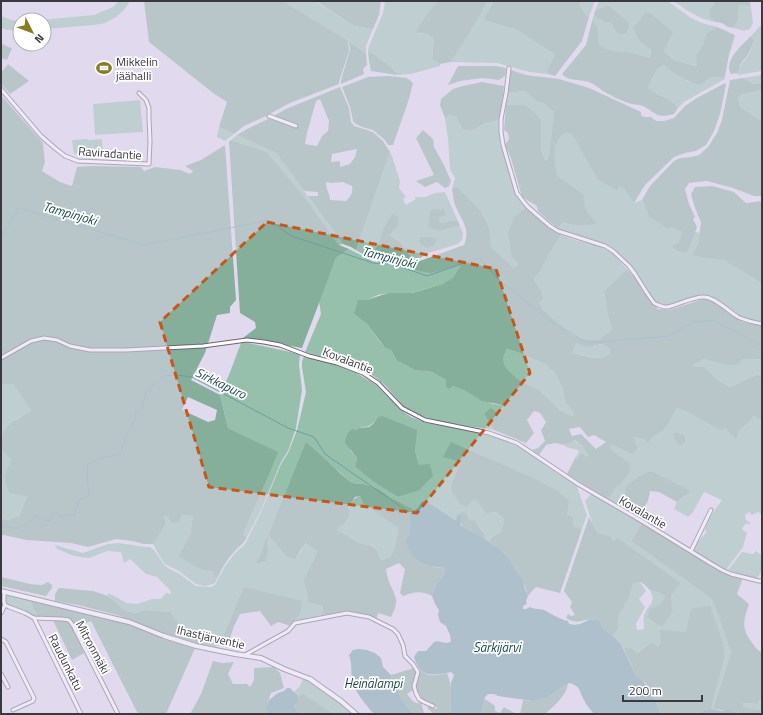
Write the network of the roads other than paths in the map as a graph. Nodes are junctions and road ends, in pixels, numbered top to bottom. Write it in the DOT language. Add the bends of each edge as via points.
graph roads {
  1 [pos="509,68"];
  2 [pos="1,89"];
  3 [pos="139,93"];
  4 [pos="269,116"];
  5 [pos="296,126"];
  6 [pos="762,324"];
  7 [pos="1,358"];
  8 [pos="711,510"];
  9 [pos="691,551"];
  10 [pos="762,581"];
  11 [pos="3,591"];
  12 [pos="5,605"];
  13 [pos="1,613"];
  14 [pos="34,618"];
  15 [pos="1,639"];
  16 [pos="245,655"];
  17 [pos="1,674"];
  18 [pos="8,687"];
  19 [pos="433,706"];
  20 [pos="13,710"];
  21 [pos="82,714"];
  22 [pos="118,714"];
  23 [pos="356,714"];
  1 -- 6 [label="street" via="502,119 502,145 518,193 528,207 558,231 613,251 629,266 654,303 668,307 706,297 744,320"];
  2 -- 3 [label="street, Raviradantie" via="41,136 65,156 78,161 149,164 149,108"];
  4 -- 5 [label="street"];
  7 -- 9 [label="street, Kovalantie" via="31,341 44,338 90,350 203,346 247,340 280,345 363,373 378,383 402,408 425,420 490,433 517,443 578,484"];
  8 -- 9 [label="street"];
  9 -- 10 [label="street, Kovalantie" via="731,574"];
  11 -- 12 [label="street"];
  11 -- 16 [label="street, Ihastjärventie" via="129,622 196,646"];
  12 -- 13 [label="street"];
  12 -- 14 [label="street"];
  14 -- 21 [label="street, Raudunkatu"];
  14 -- 22 [label="street, Mitronmäki" via="69,620"];
  15 -- 20 [label="street" via="6,642 34,698 33,701"];
  16 -- 19 [label="street" via="288,632 295,623 346,613 369,617 398,634 405,656 418,672 414,686 416,693 419,699"];
  16 -- 23 [label="street, Ihastjärventie" via="261,658 310,679"];
  17 -- 18 [label="street"];
}
